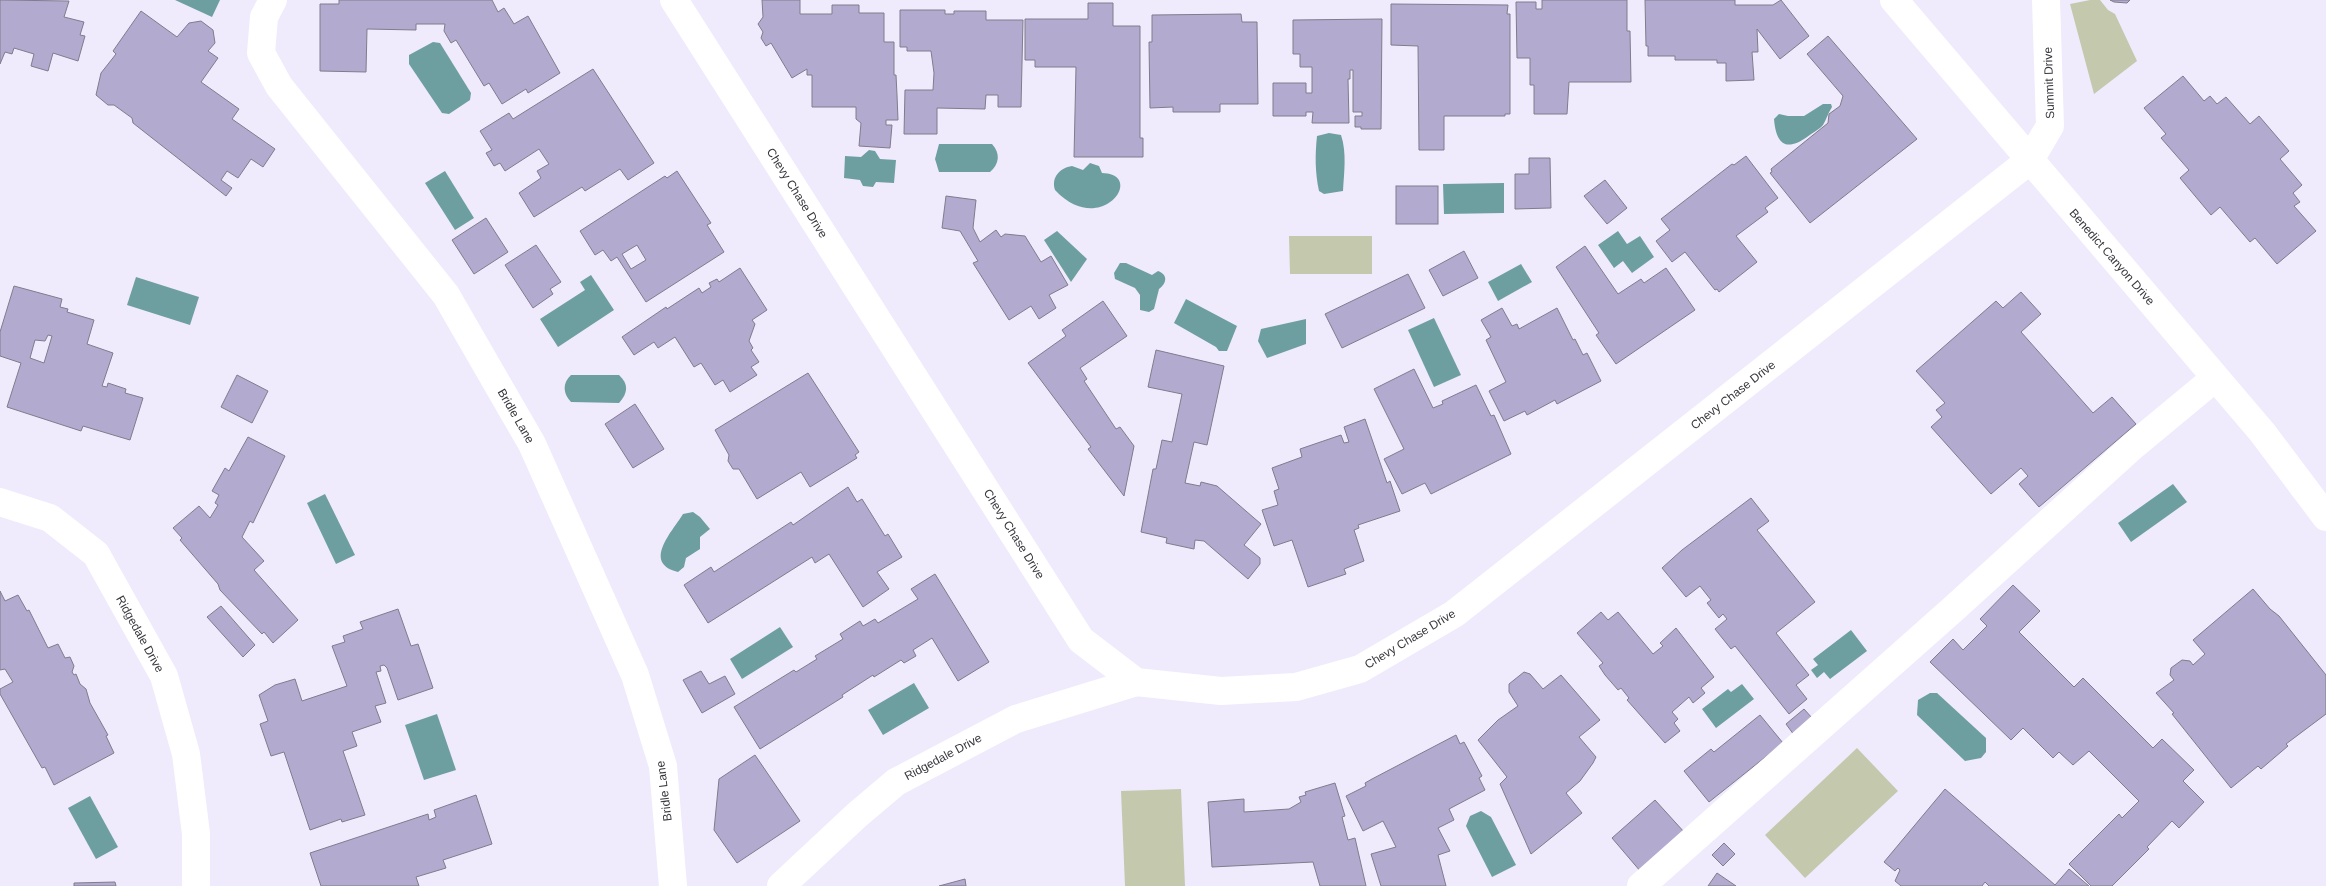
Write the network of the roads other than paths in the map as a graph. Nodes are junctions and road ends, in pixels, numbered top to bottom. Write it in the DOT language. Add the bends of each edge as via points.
graph roads {
  1 [pos="273,0"];
  2 [pos="674,0"];
  3 [pos="1894,0"];
  4 [pos="2046,0"];
  5 [pos="2030,160"];
  6 [pos="2215,378"];
  7 [pos="0,502"];
  8 [pos="2326,517"];
  9 [pos="1136,682"];
  10 [pos="196,886"];
  11 [pos="673,886"];
  12 [pos="781,886"];
  13 [pos="1641,886"];
  1 -- 11 [label="street, Bridle Lane" via="264,17 262,53 279,86 446,295 532,444 635,675 663,766"];
  2 -- 9 [label="street, Chevy Chase Drive" via="1081,640"];
  3 -- 5 [label="street, Benedict Canyon Drive"];
  4 -- 5 [label="street, Summit Drive" via="2050,126"];
  5 -- 6 [label="street, Benedict Canyon Drive"];
  5 -- 9 [label="street, Chevy Chase Drive" via="1454,614 1360,669 1296,687 1230,690"];
  6 -- 8 [label="street, Benedict Canyon Drive" via="2262,432"];
  6 -- 13 [label="street" via="2133,446"];
  7 -- 10 [label="street, Ridgedale Drive" via="50,518 96,554 164,676 186,754 196,834"];
  9 -- 12 [label="street, Ridgedale Drive" via="1016,719 896,782"];
}
